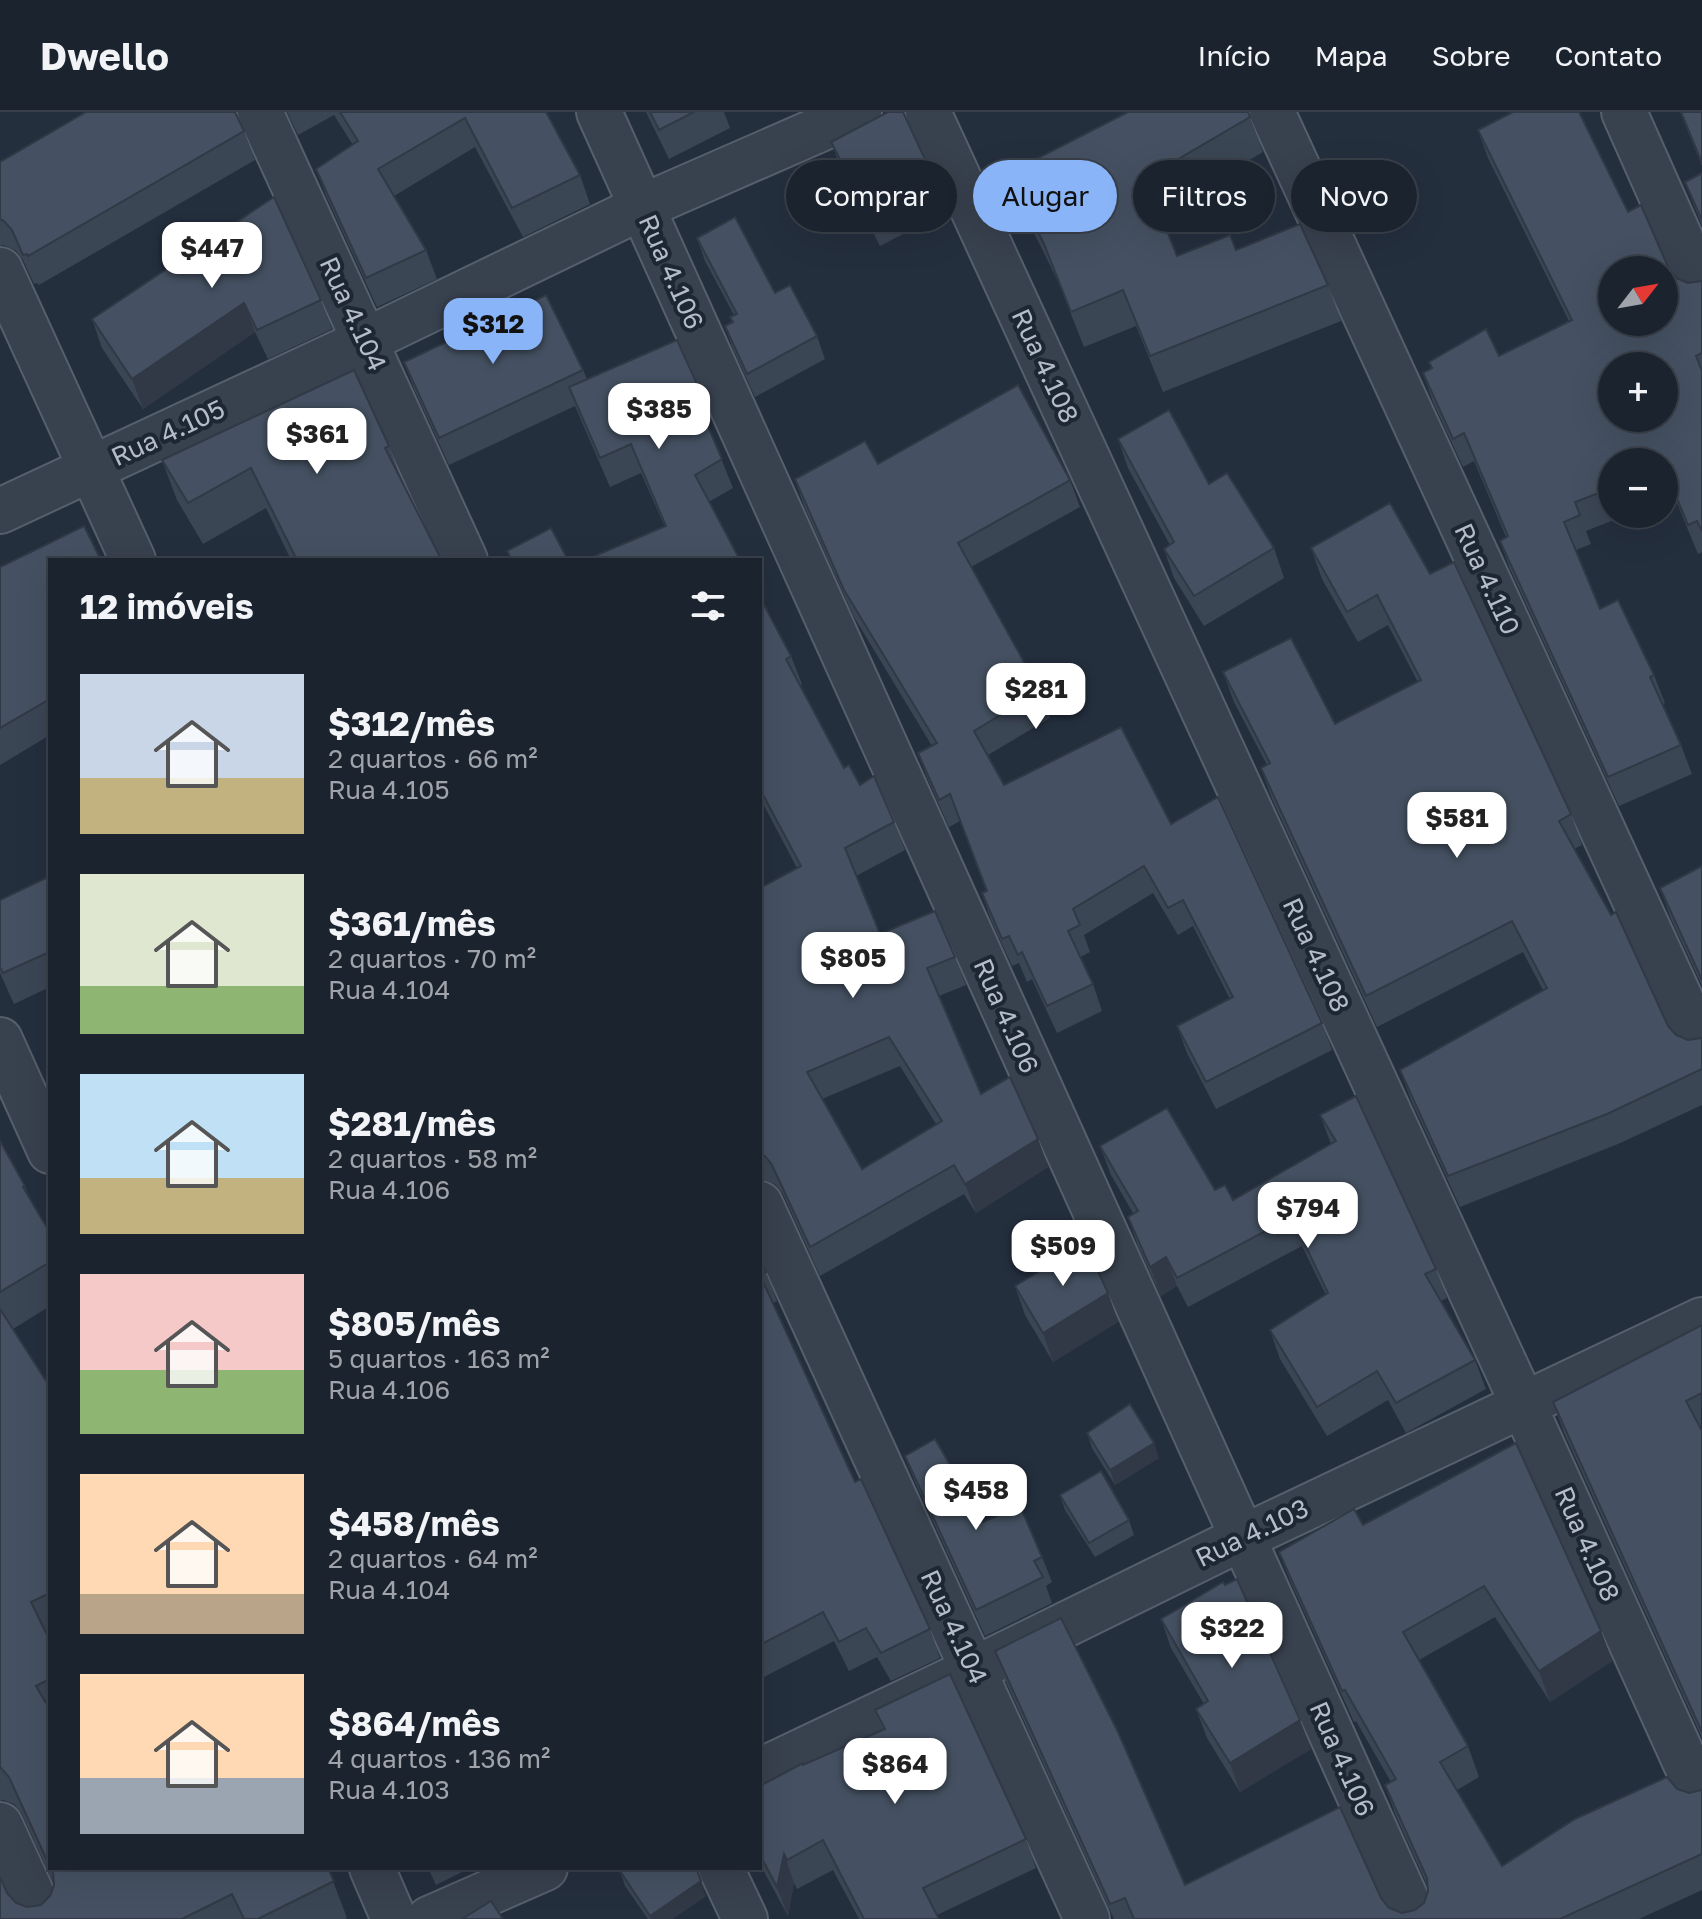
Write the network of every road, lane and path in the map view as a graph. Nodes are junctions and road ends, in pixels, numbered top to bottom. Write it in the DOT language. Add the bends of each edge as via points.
graph roads {
  1 [pos="260,112"];
  2 [pos="599,112"];
  3 [pos="859,112"];
  4 [pos="928,112"];
  5 [pos="1272,112"];
  6 [pos="1624,112"];
  7 [pos="642,207"];
  8 [pos="0,270"];
  9 [pos="1702,287"];
  10 [pos="365,341"];
  11 [pos="92,469"];
  12 [pos="0,511"];
  13 [pos="132,558"];
  14 [pos="464,558"];
  15 [pos="0,1040"];
  16 [pos="1702,1046"];
  17 [pos="48,1147"];
  18 [pos="762,1208"];
  19 [pos="1702,1320"];
  20 [pos="1523,1404"];
  21 [pos="1242,1538"];
  22 [pos="973,1670"];
  23 [pos="762,1770"];
  24 [pos="1702,1799"];
  25 [pos="0,1825"];
  26 [pos="373,1870"];
  27 [pos="540,1870"];
  28 [pos="722,1870"];
  29 [pos="43,1919"];
  30 [pos="394,1919"];
  31 [pos="429,1919"];
  32 [pos="745,1919"];
  33 [pos="1087,1919"];
  34 [pos="1415,1919"];
  1 -- 10 [label="street, Rua 4.104"];
  2 -- 7 [label="street, Rua 4.106"];
  3 -- 7 [label="street, Rua 4.105"];
  4 -- 20 [label="street, Rua 4.108"];
  5 -- 16 [label="street, Rua 4.110"];
  6 -- 9 [label="street"];
  7 -- 10 [label="street, Rua 4.105"];
  7 -- 21 [label="street, Rua 4.106"];
  8 -- 11 [label="street"];
  10 -- 11 [label="street, Rua 4.105"];
  10 -- 14 [label="street, Rua 4.104"];
  11 -- 12 [label="street, Rua 4.105"];
  11 -- 13 [label="street"];
  15 -- 17 [label="street"];
  18 -- 22 [label="street, Rua 4.104"];
  19 -- 20 [label="street, Rua 4.103"];
  20 -- 21 [label="street, Rua 4.103"];
  20 -- 24 [label="street, Rua 4.108"];
  21 -- 22 [label="street, Rua 4.103"];
  21 -- 34 [label="street, Rua 4.106"];
  22 -- 23 [label="street, Rua 4.103"];
  22 -- 33 [label="street, Rua 4.104"];
  25 -- 29 [label="street"];
  26 -- 30 [label="street"];
  27 -- 31 [label="street"];
  28 -- 32 [label="street"];
}
